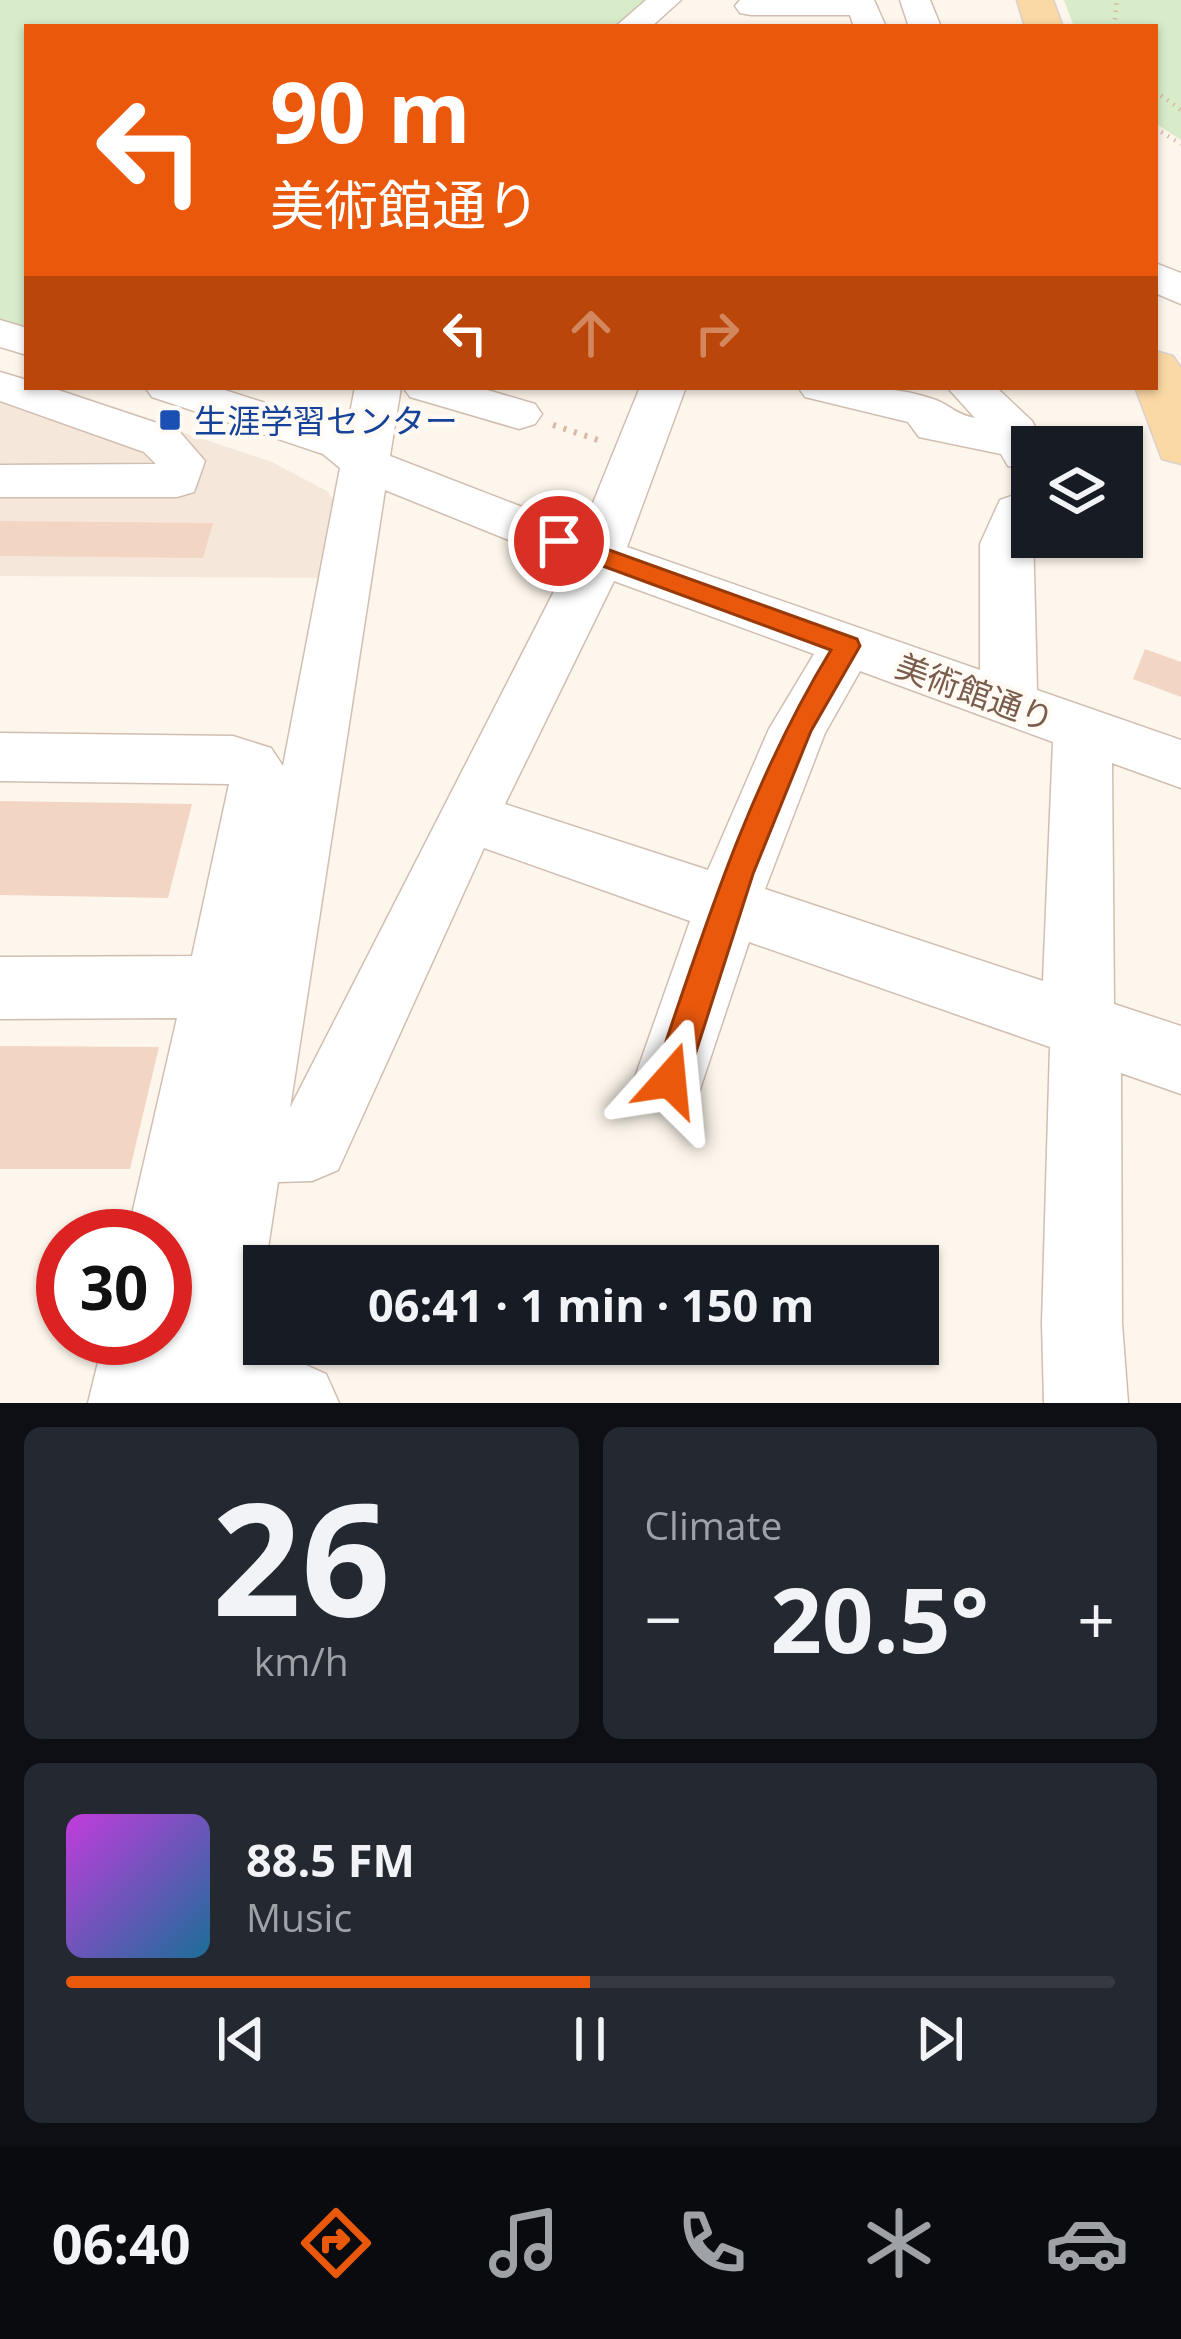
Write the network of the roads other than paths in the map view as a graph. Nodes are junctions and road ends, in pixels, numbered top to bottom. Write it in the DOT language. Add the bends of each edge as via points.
graph roads {
  1 [pos="666,0"];
  2 [pos="751,11"];
  3 [pos="635,24"];
  4 [pos="869,24"];
  5 [pos="1158,376"];
  6 [pos="0,386"];
  7 [pos="119,390"];
  8 [pos="182,390"];
  9 [pos="436,390"];
  10 [pos="662,390"];
  11 [pos="833,390"];
  12 [pos="973,390"];
  13 [pos="519,414"];
  14 [pos="329,418"];
  15 [pos="1011,428"];
  16 [pos="1181,446"];
  17 [pos="1011,451"];
  18 [pos="0,481"];
  19 [pos="1011,531"];
  20 [pos="598,556"];
  21 [pos="847,646"];
  22 [pos="1010,704"];
  23 [pos="1083,731"];
  24 [pos="0,758"];
  25 [pos="1181,764"];
  26 [pos="468,817"];
  27 [pos="726,907"];
  28 [pos="219,987"];
  29 [pos="0,988"];
  30 [pos="1082,1028"];
  31 [pos="1181,1060"];
  32 [pos="670,1080"];
  33 [pos="250,1147"];
  34 [pos="171,1209"];
  35 [pos="160,1365"];
  36 [pos="180,1398"];
  37 [pos="297,1403"];
  38 [pos="1085,1403"];
  1 -- 3 [label="street"];
  2 -- 4 [label="street" via="863,6"];
  5 -- 16 [label="main road"];
  6 -- 18 [label="street" via="160,441 181,461 177,482"];
  7 -- 14 [label="street, 美術館通り"];
  8 -- 14 [label="street, 美術館通り"];
  9 -- 13 [label="street"];
  10 -- 20 [label="street"];
  11 -- 17 [label="street" via="924,412 936,426"];
  12 -- 15 [label="street"];
  14 -- 20 [label="street, 美術館通り"];
  14 -- 33 [label="street"];
  19 -- 22 [label="street"];
  20 -- 21 [label="street, 美術館通り"];
  20 -- 26 [label="street"];
  21 -- 22 [label="street, 美術館通り"];
  21 -- 27 [label="street" via="798,729"];
  22 -- 23 [label="street, 美術館通り"];
  23 -- 25 [label="street, 美術館通り"];
  23 -- 30 [label="street"];
  24 -- 28 [label="street" via="250,765 259,777 258,800"];
  26 -- 27 [label="street"];
  26 -- 33 [label="street" via="312,1144"];
  27 -- 30 [label="street"];
  27 -- 32 [label="street"];
  28 -- 29 [label="street"];
  28 -- 34 [label="street"];
  30 -- 31 [label="street"];
  30 -- 38 [label="street"];
  33 -- 36 [label="street"];
  35 -- 36 [label="street"];
  36 -- 37 [label="street"];
}
